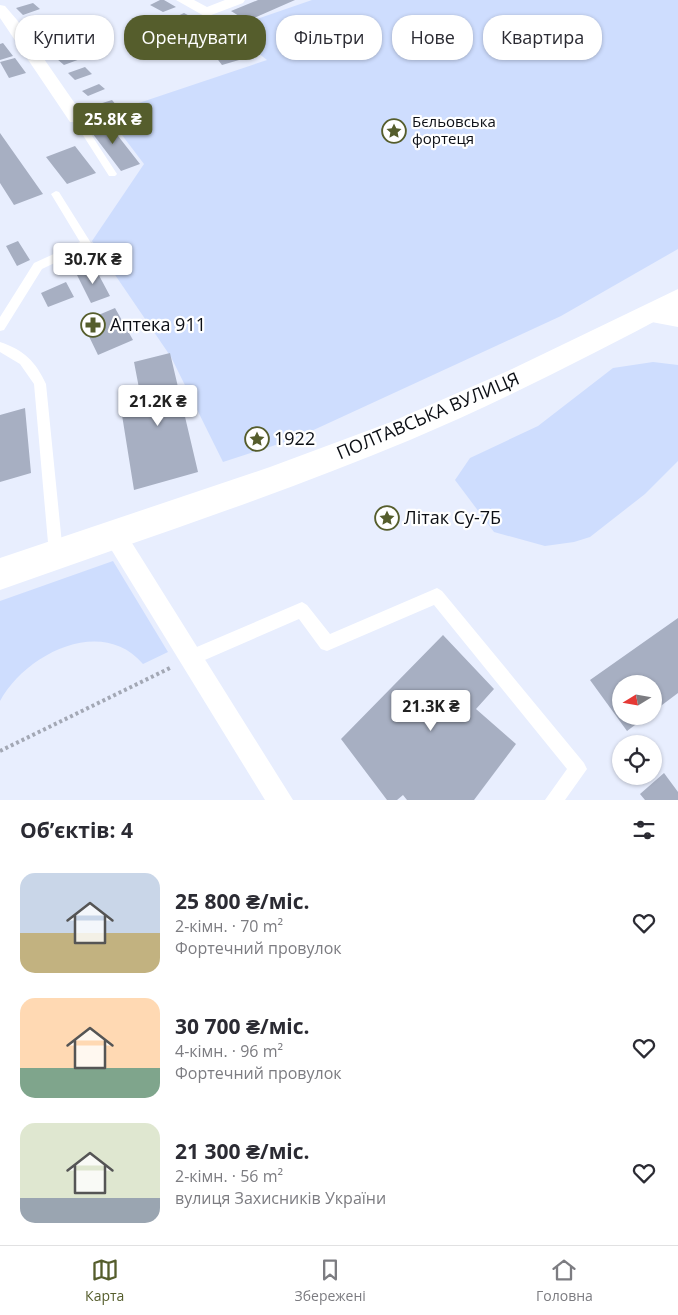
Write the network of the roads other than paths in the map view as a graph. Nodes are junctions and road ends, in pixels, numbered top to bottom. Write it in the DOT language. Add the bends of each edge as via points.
graph roads {
  1 [pos="15,0"];
  2 [pos="183,0"];
  3 [pos="238,0"];
  4 [pos="0,7"];
  5 [pos="76,118"];
  6 [pos="112,174"];
  7 [pos="56,194"];
  8 [pos="678,298"];
  9 [pos="649,314"];
  10 [pos="678,318"];
  11 [pos="0,326"];
  12 [pos="0,347"];
  13 [pos="114,534"];
  14 [pos="56,554"];
  15 [pos="0,574"];
  16 [pos="191,658"];
  17 [pos="280,800"];
  18 [pos="554,800"];
  1 -- 4 [label="street"];
  2 -- 3 [label="street" via="206,12"];
  4 -- 5 [label="street"];
  5 -- 6 [label="lane"];
  7 -- 11 [label="lane" via="86,243 38,266"];
  8 -- 9 [label="highway, ПОЛТАВСЬКА ВУЛИЦЯ"];
  9 -- 10 [label="street"];
  9 -- 13 [label="highway, ПОЛТАВСЬКА ВУЛИЦЯ" via="481,396 360,447"];
  12 -- 14 [label="lane" via="27,362 40,384"];
  13 -- 14 [label="highway, ПОЛТАВСЬКА ВУЛИЦЯ"];
  13 -- 16 [label="street"];
  14 -- 15 [label="highway, ПОЛТАВСЬКА ВУЛИЦЯ"];
  16 -- 17 [label="street"];
  16 -- 18 [label="lane" via="302,610 327,643 437,596 578,769"];
}
